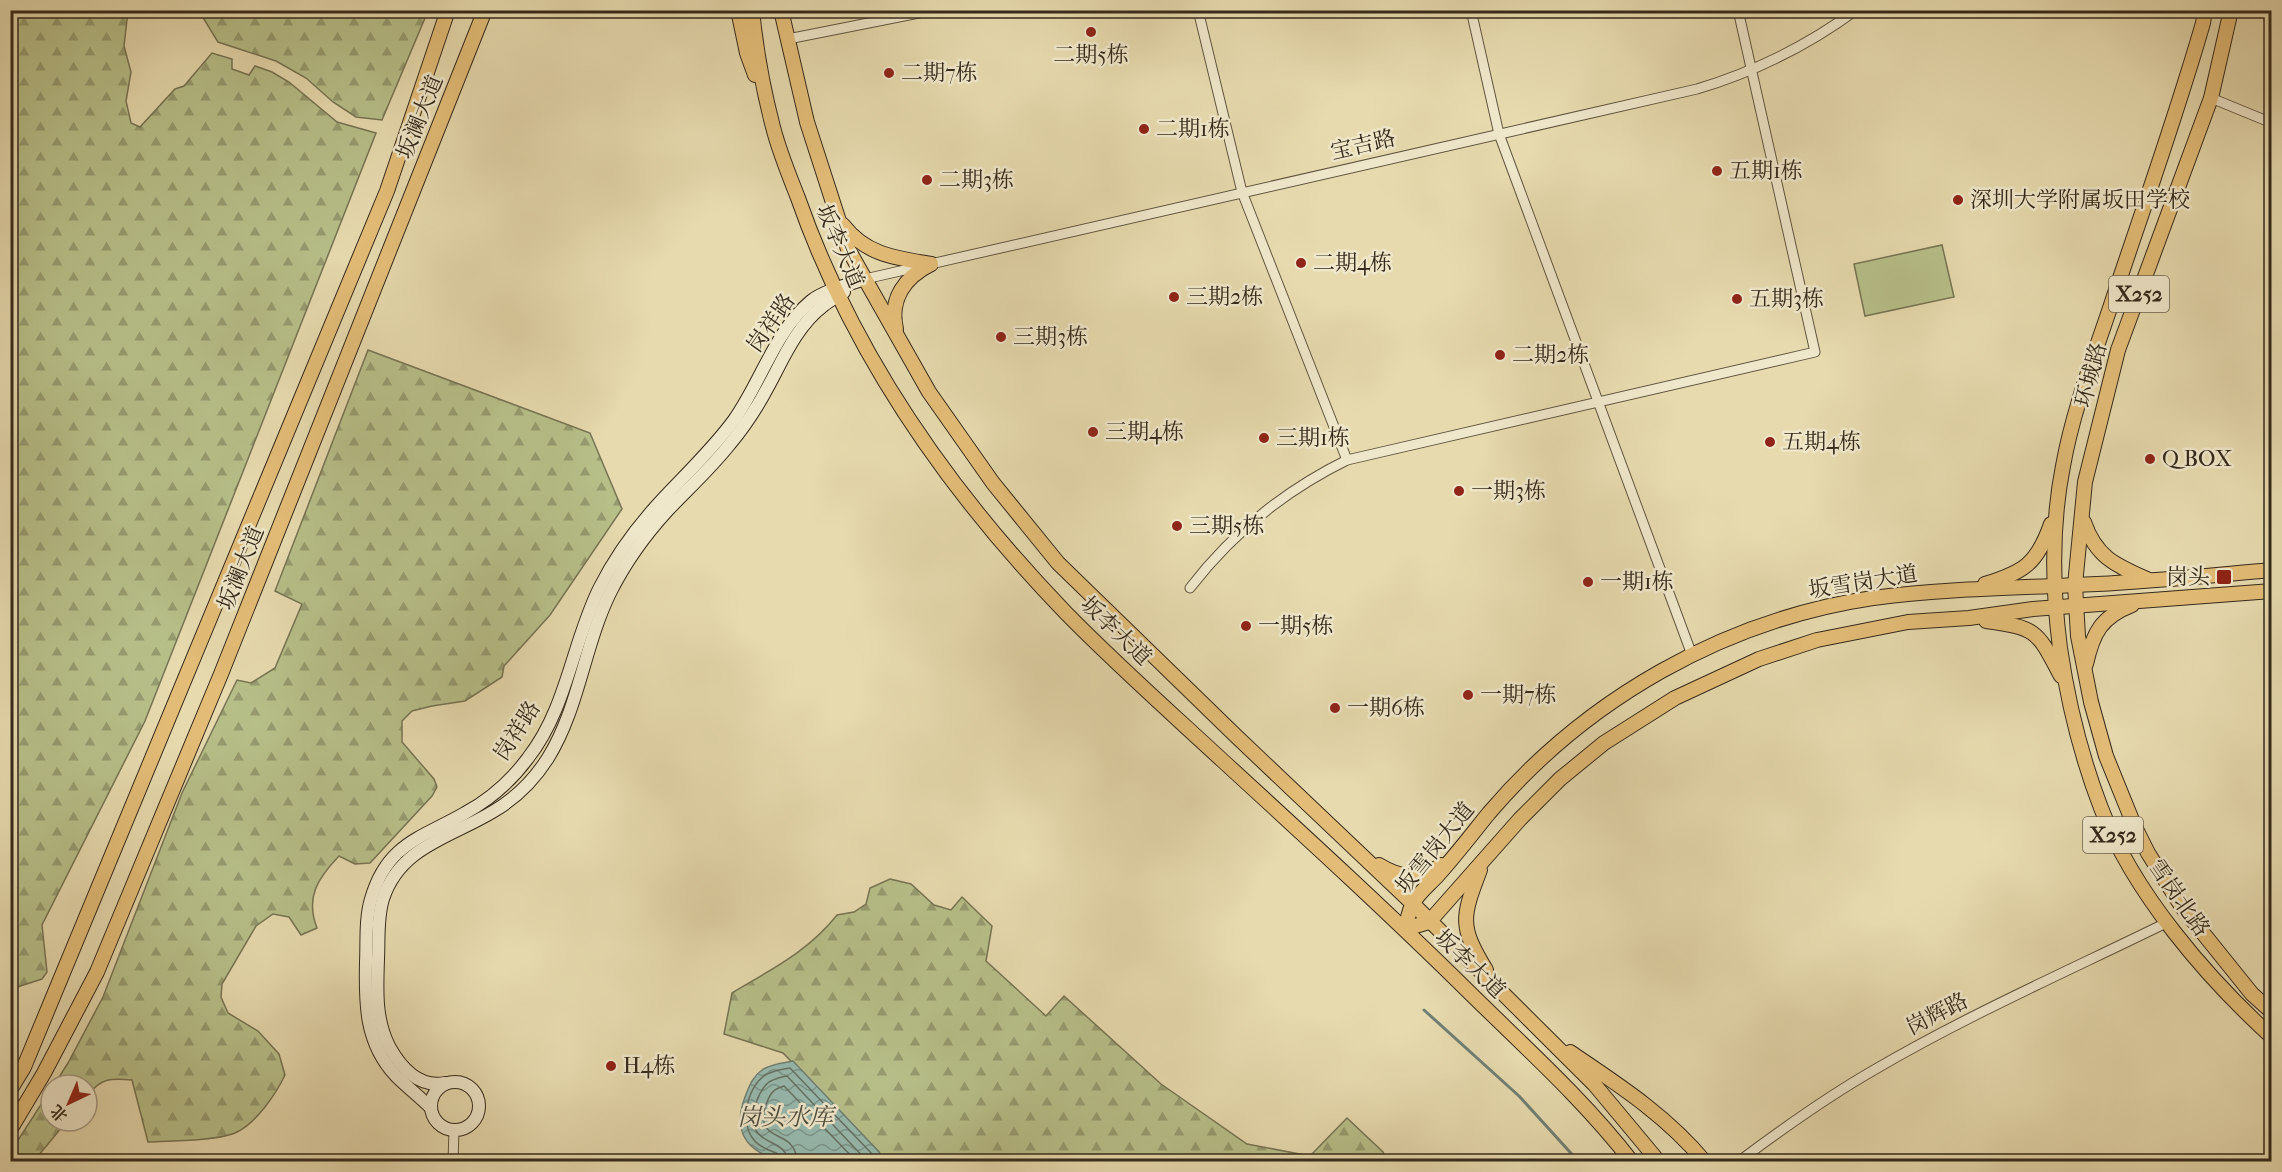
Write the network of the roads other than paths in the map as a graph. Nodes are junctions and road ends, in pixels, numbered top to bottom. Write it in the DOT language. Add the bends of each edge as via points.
graph roads {
  1 [pos="448,10"];
  2 [pos="485,10"];
  3 [pos="738,10"];
  4 [pos="752,10"];
  5 [pos="781,10"];
  6 [pos="934,10"];
  7 [pos="1198,10"];
  8 [pos="1471,10"];
  9 [pos="1738,10"];
  10 [pos="1856,10"];
  11 [pos="2205,10"];
  12 [pos="2231,10"];
  13 [pos="788,39"];
  14 [pos="1751,70"];
  15 [pos="766,97"];
  16 [pos="2211,98"];
  17 [pos="2271,123"];
  18 [pos="1499,134"];
  19 [pos="1242,192"];
  20 [pos="837,216"];
  21 [pos="931,264"];
  22 [pos="865,279"];
  23 [pos="836,293"];
  24 [pos="897,335"];
  25 [pos="1598,402"];
  26 [pos="1347,460"];
  27 [pos="2057,508"];
  28 [pos="2082,517"];
  29 [pos="2271,570"];
  30 [pos="2149,580"];
  31 [pos="2053,585"];
  32 [pos="2075,585"];
  33 [pos="1190,588"];
  34 [pos="1964,591"];
  35 [pos="2271,591"];
  36 [pos="2139,602"];
  37 [pos="2077,607"];
  38 [pos="2055,608"];
  39 [pos="1969,618"];
  40 [pos="1692,655"];
  41 [pos="2085,669"];
  42 [pos="2066,687"];
  43 [pos="1464,845"];
  44 [pos="1357,851"];
  45 [pos="1483,862"];
  46 [pos="1413,904"];
  47 [pos="1429,922"];
  48 [pos="2166,923"];
  49 [pos="1405,929"];
  50 [pos="1498,989"];
  51 [pos="2271,1012"];
  52 [pos="1540,1030"];
  53 [pos="2271,1037"];
  54 [pos="445,1083"];
  55 [pos="10,1090"];
  56 [pos="431,1108"];
  57 [pos="10,1130"];
  58 [pos="454,1130"];
  59 [pos="453,1161"];
  60 [pos="1632,1161"];
  61 [pos="1659,1161"];
  62 [pos="1706,1161"];
  63 [pos="1738,1161"];
  1 -- 55 [label="main road, 坂澜大道" via="387,191 24,1067"];
  2 -- 57 [label="main road, 坂澜大道" via="221,674 102,961"];
  3 -- 15 [label="main road" via="747,53"];
  4 -- 15 [label="main road, 坂李大道"];
  5 -- 13 [label="main road, 坂李大道"];
  6 -- 13 [label="street"];
  7 -- 19 [label="street"];
  8 -- 18 [label="street"];
  9 -- 14 [label="street"];
  10 -- 14 [label="street, 宝吉路" via="1802,45"];
  11 -- 27 [label="main road, 环城路 / X252" via="2180,103 2075,412"];
  12 -- 16 [label="main road, 环城路 / X252"];
  13 -- 20 [label="main road, 坂李大道" via="807,122"];
  14 -- 18 [label="street, 宝吉路" via="1696,89"];
  14 -- 25 [label="street" via="1815,352"];
  15 -- 23 [label="main road, 坂李大道" via="802,210"];
  16 -- 17 [label="street"];
  16 -- 28 [label="main road, 环城路 / X252" via="2118,350 2085,482"];
  18 -- 19 [label="street, 宝吉路"];
  18 -- 25 [label="street"];
  19 -- 21 [label="street, 宝吉路"];
  19 -- 26 [label="street"];
  20 -- 21 [label="main road" via="855,239 871,250"];
  20 -- 22 [label="main road, 坂李大道" via="848,249"];
  21 -- 22 [label="street, 宝吉路"];
  21 -- 24 [label="main road" via="918,270 899,292 894,314"];
  22 -- 23 [label="street, 岗祥路"];
  22 -- 24 [label="main road, 坂李大道"];
  23 -- 49 [label="main road, 坂李大道" via="890,390 943,470 1011,552 1136,681"];
  23 -- 54 [label="street, 岗祥路" via="802,329 738,434 652,529 623,570 600,616 560,734 539,771 496,810 420,849 391,881 379,923 380,1020 391,1049 410,1073 426,1084"];
  23 -- 56 [label="street, 岗祥路" via="813,298 792,322 723,435 627,542 589,612 554,716 528,759 506,784 480,804 408,843 378,881 367,922 368,1023 387,1065"];
  24 -- 44 [label="main road, 坂李大道" via="928,392 973,456 1058,563"];
  25 -- 26 [label="street"];
  25 -- 40 [label="street"];
  26 -- 33 [label="street" via="1269,507 1218,553"];
  27 -- 31 [label="main road, 环城路 / X252"];
  27 -- 34 [label="main road" via="2046,539 2024,569"];
  28 -- 30 [label="main road" via="2090,538 2103,555"];
  28 -- 32 [label="main road, 环城路 / X252"];
  29 -- 30 [label="main road, 坂雪岗大道"];
  30 -- 32 [label="main road, 坂雪岗大道"];
  31 -- 32 [label="main road, 坂雪岗大道"];
  31 -- 34 [label="main road, 坂雪岗大道"];
  31 -- 38 [label="main road, 雪岗北路 / X252"];
  32 -- 37 [label="main road, 雪岗北路 / X252"];
  34 -- 40 [label="main road, 坂雪岗大道" via="1840,604 1779,620"];
  35 -- 36 [label="main road, 坂雪岗大道"];
  36 -- 37 [label="main road, 坂雪岗大道"];
  36 -- 41 [label="main road" via="2121,609 2097,629"];
  37 -- 38 [label="main road, 坂雪岗大道"];
  37 -- 41 [label="main road, 雪岗北路 / X252"];
  38 -- 39 [label="main road, 坂雪岗大道"];
  38 -- 42 [label="main road, 雪岗北路 / X252"];
  39 -- 42 [label="main road" via="2024,627 2037,635"];
  39 -- 45 [label="main road, 坂雪岗大道" via="1908,622 1847,633 1759,659 1702,683 1627,727 1582,761 1533,805"];
  40 -- 43 [label="main road, 坂雪岗大道" via="1629,691 1561,741 1500,801"];
  41 -- 51 [label="main road, 雪岗北路 / X252" via="2106,756 2148,853 2182,907"];
  42 -- 48 [label="main road, 雪岗北路 / X252" via="2101,810"];
  43 -- 44 [label="main road" via="1436,869 1415,876 1393,873"];
  43 -- 46 [label="main road, 坂雪岗大道"];
  44 -- 46 [label="main road, 坂李大道"];
  45 -- 47 [label="main road, 坂雪岗大道"];
  45 -- 50 [label="main road" via="1467,905 1466,930"];
  46 -- 47 [label="main road, 坂李大道"];
  46 -- 49 [label="main road, 坂雪岗大道"];
  47 -- 49 [label="main road, 坂雪岗大道"];
  47 -- 50 [label="main road, 坂李大道"];
  48 -- 53 [label="main road, 雪岗北路 / X252" via="2237,1006"];
  48 -- 63 [label="street, 岗辉路" via="1902,1054 1809,1111"];
  49 -- 60 [label="main road, 坂李大道" via="1578,1099"];
  50 -- 52 [label="main road, 坂李大道"];
  52 -- 61 [label="main road, 坂李大道" via="1602,1092"];
  52 -- 62 [label="main road" via="1644,1103"];
  54 -- 56 [label="street" via="434,1093"];
  54 -- 58 [label="street" via="454,1081 470,1087 479,1101 471,1124"];
  56 -- 58 [label="street" via="439,1123"];
  58 -- 59 [label="street"];
}
